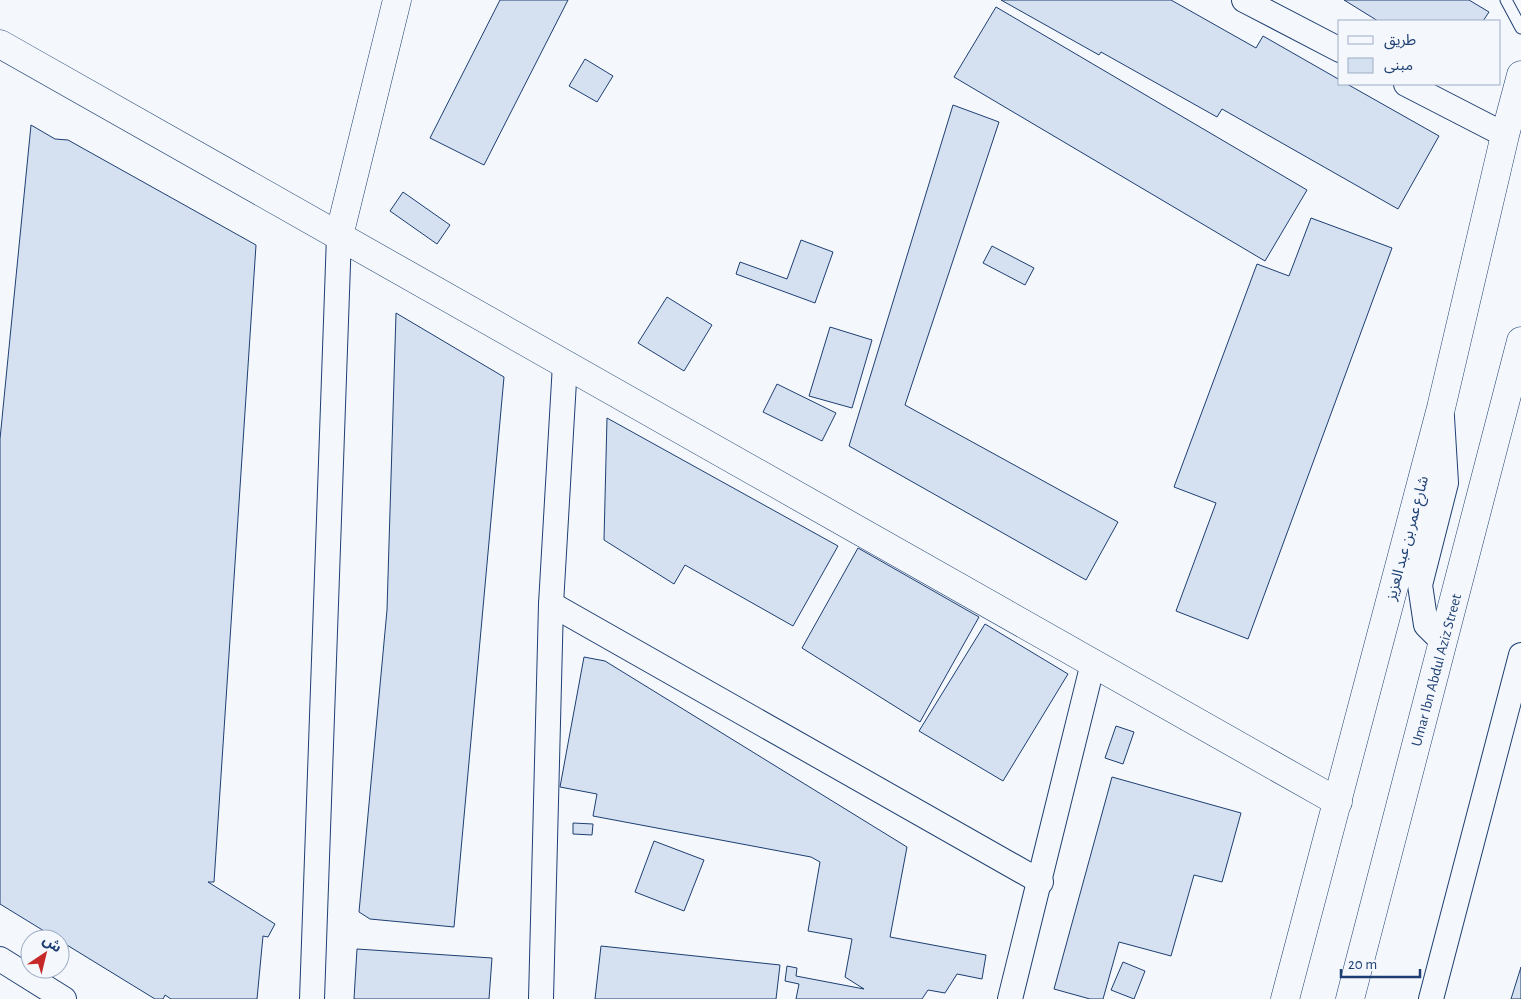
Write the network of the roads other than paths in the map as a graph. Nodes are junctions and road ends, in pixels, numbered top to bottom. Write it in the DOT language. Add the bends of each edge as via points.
graph roads {
  1 [pos="398,0"];
  2 [pos="1244,0"];
  3 [pos="1506,0"];
  4 [pos="1521,28"];
  5 [pos="0,44"];
  6 [pos="1338,49"];
  7 [pos="1521,75"];
  8 [pos="1408,85"];
  9 [pos="1505,135"];
  10 [pos="339,236"];
  11 [pos="1521,342"];
  12 [pos="565,364"];
  13 [pos="1441,408"];
  14 [pos="551,604"];
  15 [pos="1443,642"];
  16 [pos="1521,655"];
  17 [pos="1093,663"];
  18 [pos="1338,802"];
  19 [pos="1041,882"];
  20 [pos="0,959"];
  21 [pos="64,999"];
  22 [pos="312,999"];
  23 [pos="541,999"];
  24 [pos="1010,999"];
  25 [pos="1284,999"];
  26 [pos="1350,999"];
  27 [pos="1431,999"];
  1 -- 10 [label="street"];
  2 -- 6 [label="street"];
  3 -- 4 [label="lane"];
  5 -- 10 [label="street"];
  7 -- 9 [label="street, شارع عمر بن عبد العزيز"];
  8 -- 9 [label="street"];
  9 -- 13 [label="street, شارع عمر بن عبد العزيز"];
  10 -- 12 [label="street"];
  10 -- 22 [label="street"];
  11 -- 15 [label="street, Umar Ibn Abdul Aziz Street"];
  12 -- 14 [label="street"];
  12 -- 17 [label="street"];
  13 -- 15 [label="street" via="1446,483 1420,585 1426,625"];
  13 -- 18 [label="street, شارع عمر بن عبد العزيز"];
  14 -- 19 [label="street"];
  14 -- 23 [label="street"];
  15 -- 26 [label="street, Umar Ibn Abdul Aziz Street"];
  16 -- 27 [label="street"];
  17 -- 18 [label="street"];
  17 -- 19 [label="street"];
  18 -- 25 [label="street, شارع عمر بن عبد العزيز"];
  19 -- 24 [label="street"];
  20 -- 21 [label="street"];
}
